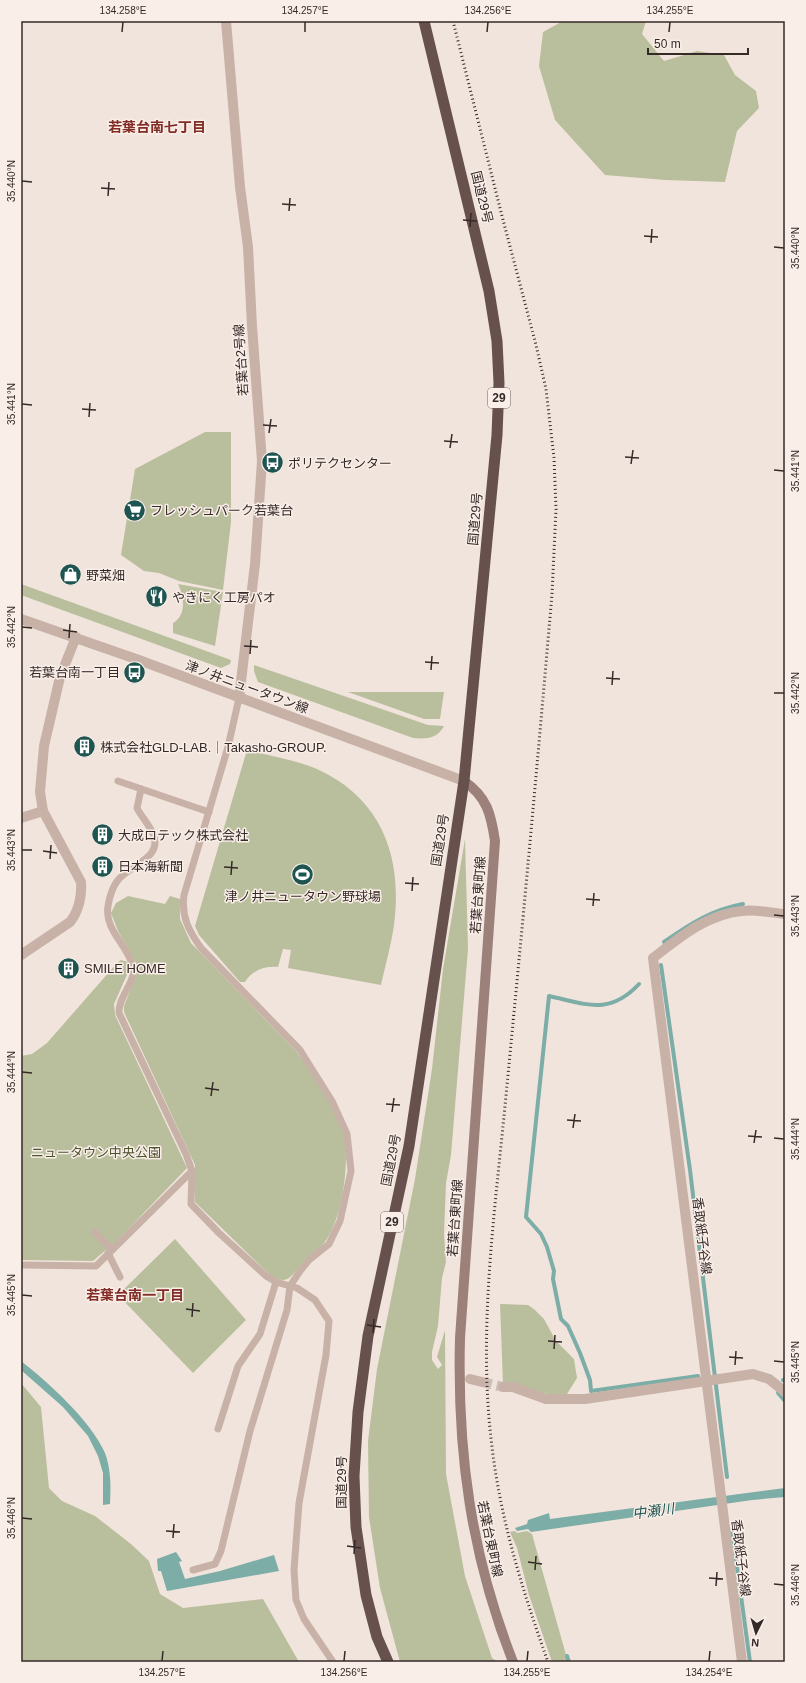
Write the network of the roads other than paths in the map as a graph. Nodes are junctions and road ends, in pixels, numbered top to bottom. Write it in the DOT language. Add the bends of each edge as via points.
graph roads {
  1 [pos="226,21"];
  2 [pos="424,21"];
  3 [pos="21,619"];
  4 [pos="76,637"];
  5 [pos="240,698"];
  6 [pos="118,781"];
  7 [pos="464,781"];
  8 [pos="142,789"];
  9 [pos="43,812"];
  10 [pos="209,812"];
  11 [pos="21,818"];
  12 [pos="785,914"];
  13 [pos="21,955"];
  14 [pos="192,1171"];
  15 [pos="95,1232"];
  16 [pos="110,1252"];
  17 [pos="21,1266"];
  18 [pos="120,1278"];
  19 [pos="276,1282"];
  20 [pos="290,1286"];
  21 [pos="470,1379"];
  22 [pos="707,1381"];
  23 [pos="482,1382"];
  24 [pos="503,1387"];
  25 [pos="785,1392"];
  26 [pos="218,1429"];
  27 [pos="193,1570"];
  28 [pos="333,1662"];
  29 [pos="388,1662"];
  30 [pos="513,1662"];
  31 [pos="742,1662"];
  1 -- 5 [label="street, 若葉台2号線" via="240,187 248,246 262,461 255,564"];
  2 -- 7 [label="highway, 国道29号 / 29" via="486,276 497,341 497,435"];
  3 -- 4 [label="street, 津ノ井ニュータウン線"];
  4 -- 5 [label="street, 津ノ井ニュータウン線"];
  4 -- 9 [label="street" via="60,677 44,746 40,792"];
  5 -- 7 [label="street, 津ノ井ニュータウン線"];
  5 -- 10 [label="lane" via="236,721"];
  6 -- 8 [label="lane"];
  7 -- 29 [label="highway, 国道29号 / 29" via="409,1146 368,1336 358,1412 354,1476 356,1527 366,1595 377,1637"];
  7 -- 30 [label="main road, 若葉台東町線" via="486,802 495,841 460,1338 461,1436 476,1546 495,1613"];
  8 -- 10 [label="lane"];
  8 -- 14 [label="lane" via="137,808 155,837 155,847 152,854 125,872 117,881 108,906 108,918 133,968 133,975 119,1007 119,1013"];
  9 -- 11 [label="street"];
  9 -- 13 [label="street" via="81,882 82,893 75,916 70,922"];
  10 -- 20 [label="lane" via="184,895 185,922 190,934 300,1050 332,1101 347,1134 351,1171 340,1221 329,1244 309,1260"];
  12 -- 22 [label="street, 香取紙子谷線" via="742,910 717,917 695,927 653,958"];
  14 -- 16 [label="lane"];
  14 -- 19 [label="lane" via="191,1204 219,1233"];
  15 -- 16 [label="lane"];
  16 -- 17 [label="lane" via="96,1266"];
  16 -- 18 [label="lane"];
  19 -- 20 [label="lane"];
  19 -- 26 [label="lane" via="260,1334 238,1366"];
  20 -- 27 [label="lane" via="287,1310 250,1431 221,1551 215,1564"];
  20 -- 28 [label="lane" via="315,1300 329,1321 326,1355 300,1503 294,1570 296,1600 304,1619"];
  21 -- 23 [label="street"];
  22 -- 24 [label="street" via="585,1399 546,1399 513,1387"];
  22 -- 25 [label="street" via="753,1374 769,1379"];
  22 -- 31 [label="street, 香取紙子谷線"];
}
